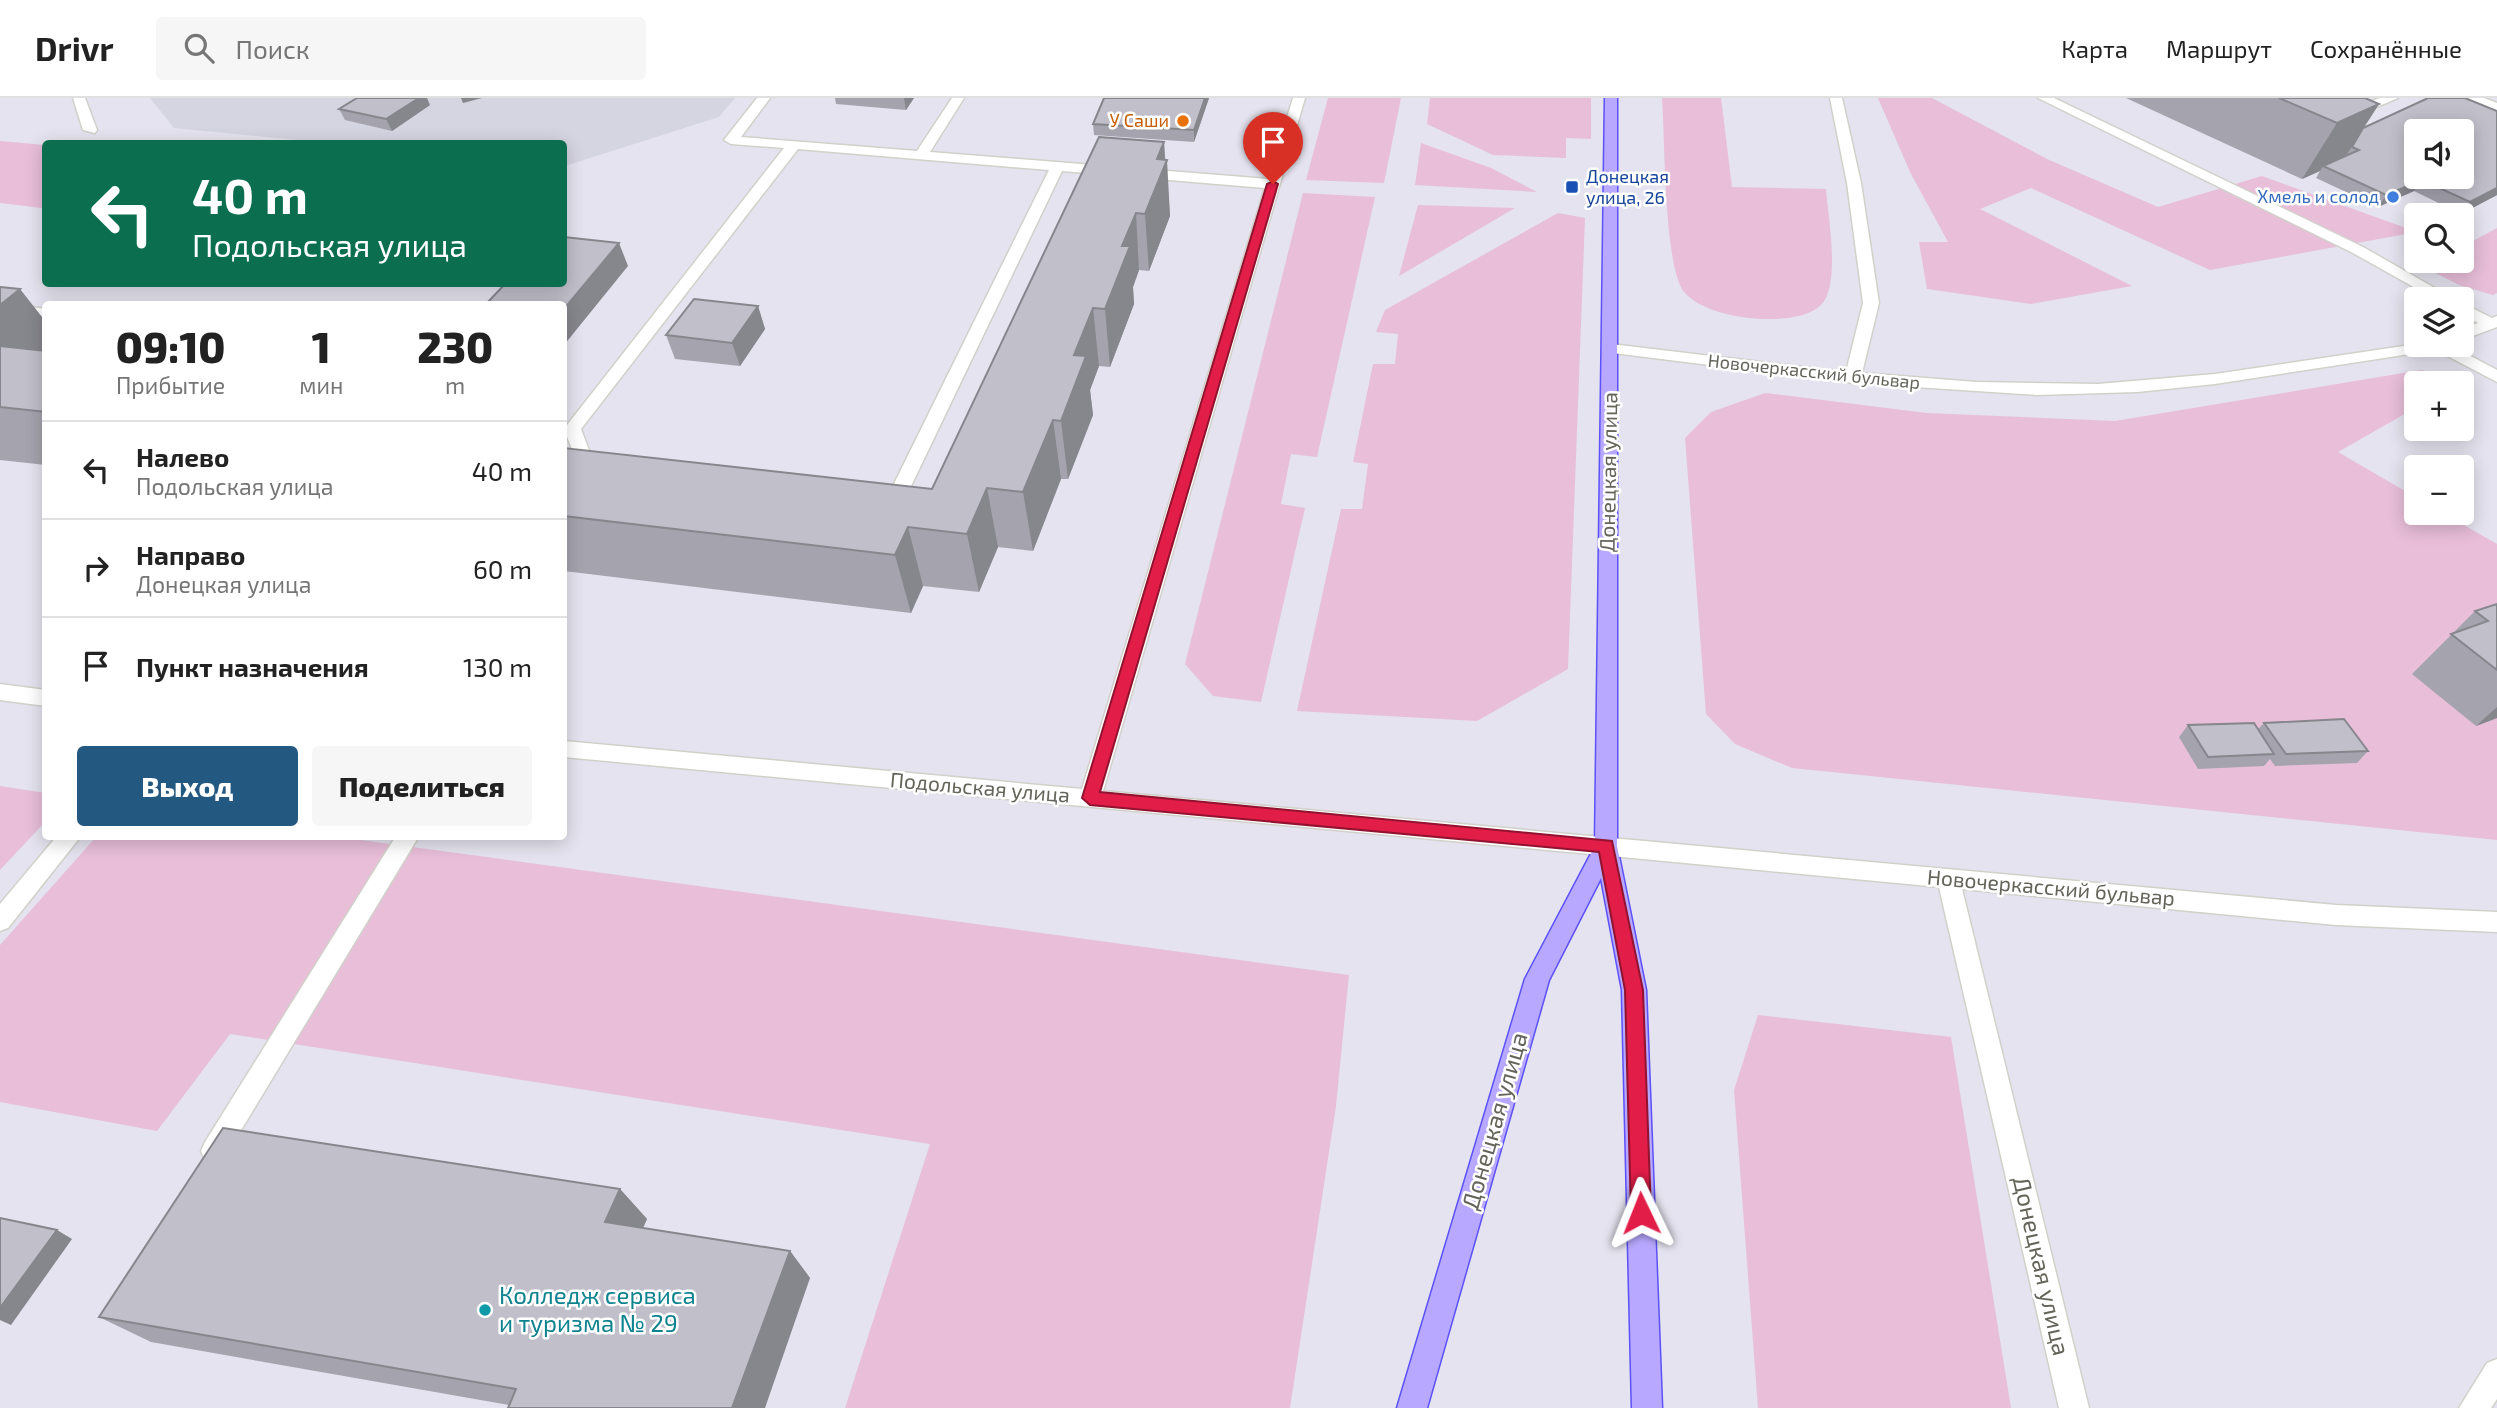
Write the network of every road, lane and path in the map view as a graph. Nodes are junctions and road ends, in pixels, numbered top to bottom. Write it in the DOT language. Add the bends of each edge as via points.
graph roads {
  1 [pos="79,98"];
  2 [pos="764,98"];
  3 [pos="958,98"];
  4 [pos="1298,98"];
  5 [pos="1611,98"];
  6 [pos="1836,98"];
  7 [pos="2044,98"];
  8 [pos="2300,98"];
  9 [pos="2392,98"];
  10 [pos="2472,98"];
  11 [pos="2497,108"];
  12 [pos="90,130"];
  13 [pos="794,145"];
  14 [pos="921,156"];
  15 [pos="1058,167"];
  16 [pos="1273,184"];
  17 [pos="2424,287"];
  18 [pos="0,308"];
  19 [pos="42,313"];
  20 [pos="2474,313"];
  21 [pos="2495,322"];
  22 [pos="2474,330"];
  23 [pos="1611,349"];
  24 [pos="2404,352"];
  25 [pos="2460,357"];
  26 [pos="1853,376"];
  27 [pos="2497,377"];
  28 [pos="568,429"];
  29 [pos="613,472"];
  30 [pos="866,502"];
  31 [pos="0,692"];
  32 [pos="42,697"];
  33 [pos="567,749"];
  34 [pos="1090,798"];
  35 [pos="67,840"];
  36 [pos="406,840"];
  37 [pos="1606,846"];
  38 [pos="1948,879"];
  39 [pos="0,921"];
  40 [pos="2497,922"];
  41 [pos="209,1159"];
  42 [pos="2497,1373"];
  43 [pos="1412,1408"];
  44 [pos="1647,1408"];
  45 [pos="2074,1408"];
  46 [pos="2474,1408"];
  1 -- 12 [label="street"];
  2 -- 13 [label="street" via="731,140"];
  3 -- 14 [label="street"];
  4 -- 16 [label="street"];
  5 -- 23 [label="main road, Донецкая улица"];
  6 -- 26 [label="street" via="1871,303"];
  7 -- 17 [label="street" via="2358,250"];
  8 -- 9 [label="street" via="2343,117"];
  10 -- 11 [label="street"];
  13 -- 14 [label="street"];
  13 -- 28 [label="street"];
  14 -- 15 [label="street"];
  15 -- 16 [label="street"];
  15 -- 30 [label="street" via="893,505"];
  16 -- 34 [label="street"];
  18 -- 19 [label="street"];
  20 -- 21 [label="street"];
  21 -- 22 [label="street"];
  23 -- 26 [label="street, Новочеркасский бульвар"];
  23 -- 37 [label="main road, Донецкая улица"];
  24 -- 26 [label="street, Новочеркасский бульвар" via="2098,389 1908,384"];
  25 -- 27 [label="street"];
  28 -- 29 [label="street" via="587,468"];
  31 -- 32 [label="street"];
  33 -- 34 [label="street, Подольская улица"];
  34 -- 37 [label="street, Подольская улица"];
  35 -- 39 [label="street"];
  36 -- 41 [label="street"];
  37 -- 38 [label="street, Новочеркасский бульвар"];
  37 -- 43 [label="main road, Донецкая улица" via="1536,979"];
  37 -- 44 [label="main road, Донецкая улица" via="1634,990"];
  38 -- 40 [label="street, Новочеркасский бульвар" via="2336,915"];
  38 -- 45 [label="street, Донецкая улица"];
  42 -- 46 [label="street"];
}
